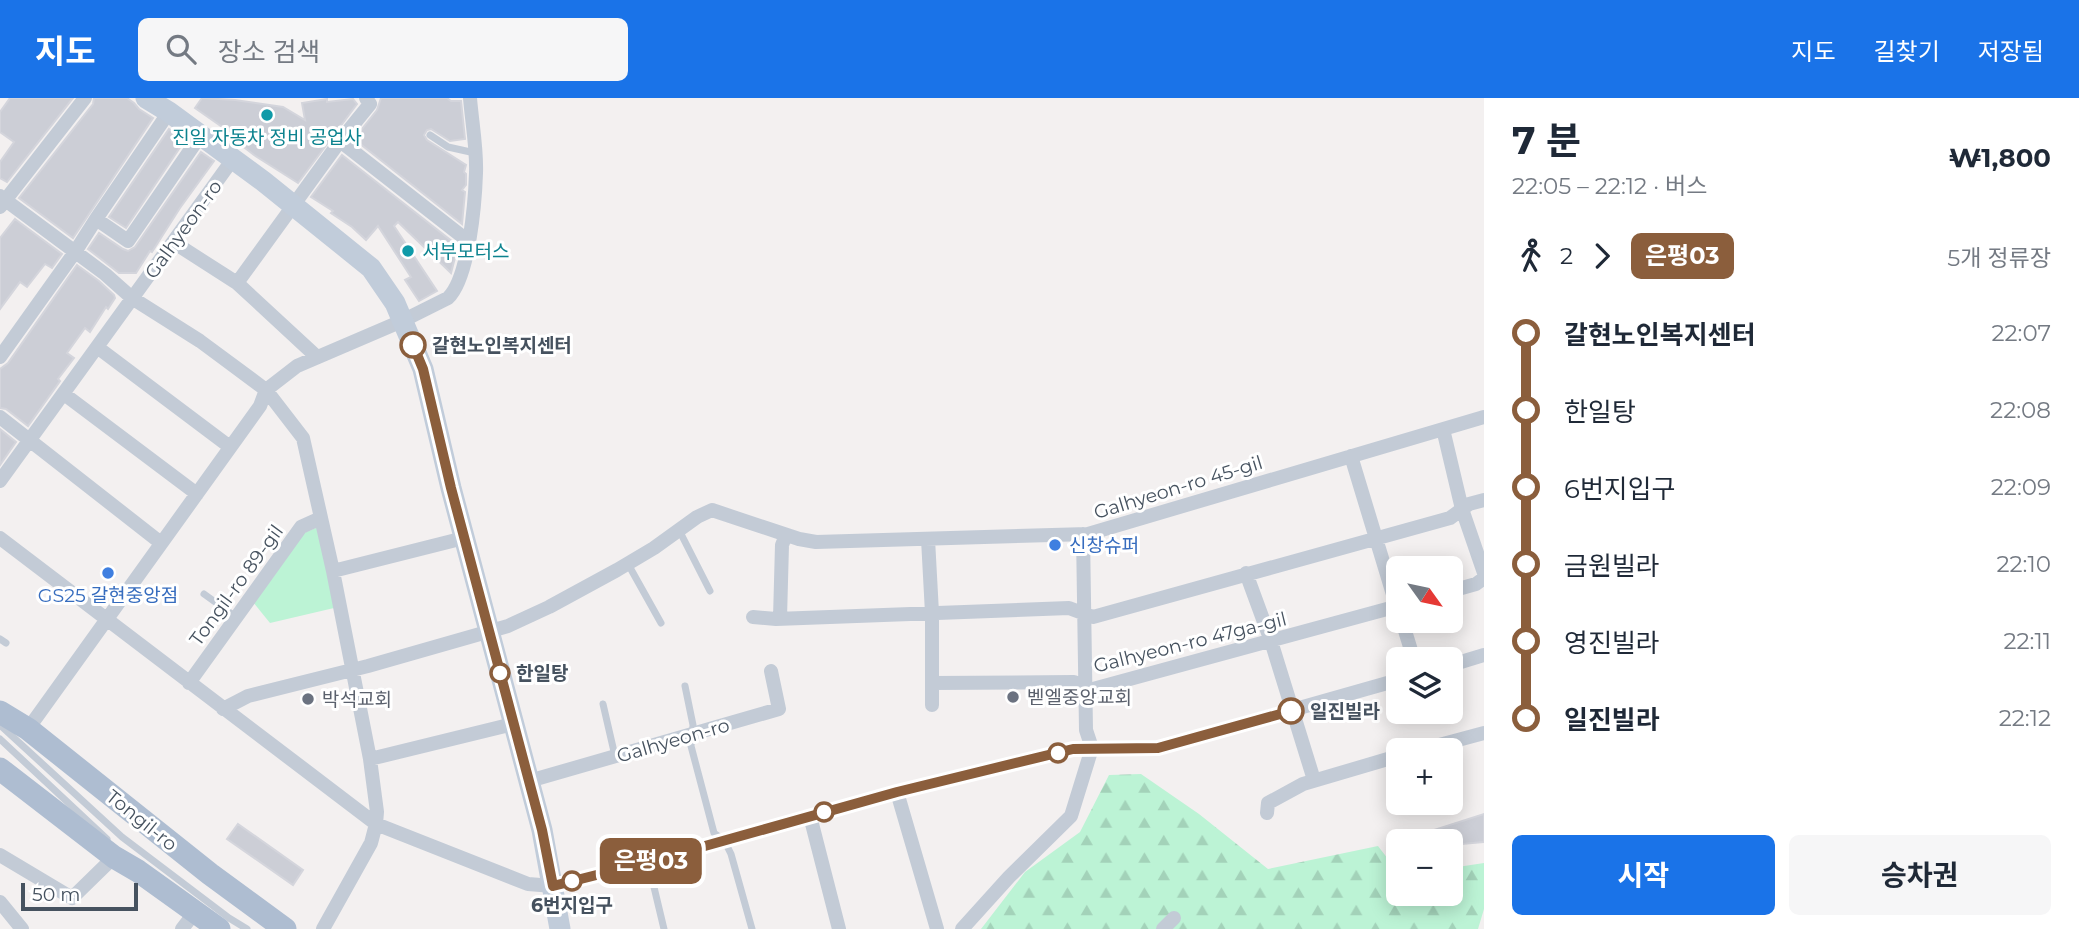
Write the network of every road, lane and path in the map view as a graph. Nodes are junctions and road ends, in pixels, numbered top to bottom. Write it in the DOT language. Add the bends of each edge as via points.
graph roads {
  1 [pos="85,98"];
  2 [pos="146,98"];
  3 [pos="366,98"];
  4 [pos="470,98"];
  5 [pos="169,112"];
  6 [pos="430,135"];
  7 [pos="200,136"];
  8 [pos="340,141"];
  9 [pos="475,148"];
  10 [pos="233,159"];
  11 [pos="2,201"];
  12 [pos="293,205"];
  13 [pos="96,219"];
  14 [pos="468,241"];
  15 [pos="173,242"];
  16 [pos="75,252"];
  17 [pos="237,284"];
  18 [pos="132,298"];
  19 [pos="405,320"];
  20 [pos="97,347"];
  21 [pos="0,357"];
  22 [pos="317,357"];
  23 [pos="266,390"];
  24 [pos="64,394"];
  25 [pos="1484,416"];
  26 [pos="0,417"];
  27 [pos="1443,429"];
  28 [pos="30,440"];
  29 [pos="230,447"];
  30 [pos="1351,456"];
  31 [pos="0,481"];
  32 [pos="197,494"];
  33 [pos="1484,500"];
  34 [pos="1462,509"];
  35 [pos="321,518"];
  36 [pos="680,530"];
  37 [pos="1083,534"];
  38 [pos="786,535"];
  39 [pos="0,538"];
  40 [pos="464,538"];
  41 [pos="1376,538"];
  42 [pos="928,539"];
  43 [pos="161,543"];
  44 [pos="628,564"];
  45 [pos="1386,570"];
  46 [pos="333,571"];
  47 [pos="1246,573"];
  48 [pos="1484,576"];
  49 [pos="1463,588"];
  50 [pos="710,591"];
  51 [pos="204,594"];
  52 [pos="1386,611"];
  53 [pos="932,612"];
  54 [pos="1084,614"];
  55 [pos="236,617"];
  56 [pos="753,617"];
  57 [pos="780,618"];
  58 [pos="106,619"];
  59 [pos="661,623"];
  60 [pos="489,632"];
  61 [pos="1271,642"];
  62 [pos="1484,655"];
  63 [pos="1463,661"];
  64 [pos="352,670"];
  65 [pos="771,671"];
  66 [pos="188,683"];
  67 [pos="932,683"];
  68 [pos="1386,683"];
  69 [pos="685,686"];
  70 [pos="1086,686"];
  71 [pos="603,704"];
  72 [pos="932,705"];
  73 [pos="223,709"];
  74 [pos="1291,711"];
  75 [pos="0,712"];
  76 [pos="513,724"];
  77 [pos="0,725"];
  78 [pos="28,729"];
  79 [pos="1484,733"];
  80 [pos="692,734"];
  81 [pos="0,739"];
  82 [pos="1463,739"];
  83 [pos="1093,748"];
  84 [pos="615,756"];
  85 [pos="370,759"];
  86 [pos="1386,759"];
  87 [pos="0,769"];
  88 [pos="1314,780"];
  89 [pos="529,781"];
  90 [pos="897,792"];
  91 [pos="1266,813"];
  92 [pos="810,816"];
  93 [pos="376,824"];
  94 [pos="724,839"];
  95 [pos="0,855"];
  96 [pos="114,857"];
  97 [pos="648,862"];
  98 [pos="138,871"];
  99 [pos="553,886"];
  100 [pos="0,902"];
  101 [pos="1174,918"];
  102 [pos="189,921"];
  103 [pos="22,929"];
  104 [pos="219,929"];
  105 [pos="247,929"];
  106 [pos="285,929"];
  107 [pos="323,929"];
  108 [pos="560,929"];
  109 [pos="664,929"];
  110 [pos="752,929"];
  111 [pos="839,929"];
  112 [pos="937,929"];
  113 [pos="962,929"];
  114 [pos="1163,929"];
  1 -- 11 [label="street"];
  2 -- 5 [label="main road, Galhyeon-ro"];
  3 -- 8 [label="street" via="370,104"];
  4 -- 9 [label="street"];
  5 -- 7 [label="main road, Galhyeon-ro"];
  5 -- 13 [label="street"];
  6 -- 9 [label="lane" via="448,147"];
  7 -- 10 [label="main road, Galhyeon-ro"];
  7 -- 13 [label="street" via="128,241"];
  8 -- 12 [label="street"];
  8 -- 14 [label="street"];
  9 -- 14 [label="street" via="477,172"];
  10 -- 12 [label="main road, Galhyeon-ro"];
  10 -- 15 [label="street, Galhyeon-ro"];
  11 -- 16 [label="street"];
  12 -- 17 [label="street"];
  12 -- 19 [label="main road, Galhyeon-ro" via="371,268"];
  13 -- 16 [label="street"];
  14 -- 19 [label="street" via="453,294"];
  15 -- 17 [label="street"];
  15 -- 18 [label="street, Galhyeon-ro"];
  16 -- 18 [label="street"];
  16 -- 21 [label="street"];
  17 -- 22 [label="street"];
  18 -- 20 [label="street, Galhyeon-ro"];
  18 -- 23 [label="street" via="201,341"];
  19 -- 22 [label="street"];
  19 -- 40 [label="main road, Galhyeon-ro" via="423,369"];
  20 -- 24 [label="street, Galhyeon-ro"];
  20 -- 29 [label="street"];
  22 -- 23 [label="street"];
  23 -- 29 [label="street"];
  23 -- 35 [label="street" via="303,438"];
  24 -- 28 [label="street, Galhyeon-ro"];
  24 -- 32 [label="street"];
  25 -- 27 [label="street, Galhyeon-ro 45-gil"];
  26 -- 28 [label="street"];
  27 -- 30 [label="street, Galhyeon-ro 45-gil"];
  27 -- 34 [label="street"];
  28 -- 31 [label="street, Galhyeon-ro"];
  28 -- 43 [label="street"];
  29 -- 32 [label="street"];
  30 -- 37 [label="street, Galhyeon-ro 45-gil"];
  30 -- 41 [label="street"];
  32 -- 43 [label="street"];
  33 -- 34 [label="street"];
  34 -- 41 [label="street" via="1450,517"];
  34 -- 48 [label="street"];
  35 -- 46 [label="street"];
  35 -- 55 [label="street, Tongil-ro 89-gil" via="301,527"];
  36 -- 38 [label="street, Galhyeon-ro 45-gil" via="712,510"];
  36 -- 44 [label="street, Galhyeon-ro 45-gil"];
  36 -- 50 [label="lane"];
  37 -- 42 [label="street, Galhyeon-ro 45-gil"];
  37 -- 54 [label="street"];
  38 -- 42 [label="street, Galhyeon-ro 45-gil" via="816,542"];
  38 -- 57 [label="street"];
  39 -- 58 [label="street"];
  40 -- 46 [label="street"];
  40 -- 60 [label="main road, Galhyeon-ro"];
  41 -- 45 [label="street"];
  41 -- 47 [label="street"];
  42 -- 53 [label="street"];
  43 -- 58 [label="street"];
  44 -- 59 [label="lane"];
  44 -- 60 [label="street, Galhyeon-ro 45-gil" via="549,607"];
  46 -- 64 [label="street"];
  47 -- 54 [label="street" via="1093,617"];
  47 -- 61 [label="street"];
  48 -- 49 [label="street"];
  51 -- 55 [label="lane"];
  52 -- 61 [label="street, Galhyeon-ro 47ga-gil"];
  53 -- 54 [label="street" via="1069,608"];
  53 -- 57 [label="street"];
  53 -- 67 [label="street"];
  54 -- 70 [label="street"];
  55 -- 66 [label="street, Tongil-ro 89-gil"];
  56 -- 57 [label="street"];
  58 -- 66 [label="street"];
  58 -- 78 [label="street"];
  60 -- 64 [label="street"];
  60 -- 76 [label="main road, Galhyeon-ro"];
  61 -- 70 [label="street, Galhyeon-ro 47ga-gil" via="1093,689"];
  61 -- 74 [label="street"];
  62 -- 63 [label="street"];
  64 -- 73 [label="street" via="248,696"];
  64 -- 85 [label="street"];
  65 -- 80 [label="street, Galhyeon-ro" via="779,709"];
  66 -- 73 [label="street"];
  67 -- 70 [label="street, Galhyeon-ro 47ga-gil" via="1074,682"];
  67 -- 72 [label="street"];
  68 -- 74 [label="street"];
  69 -- 80 [label="lane"];
  70 -- 83 [label="street" via="1086,730"];
  71 -- 84 [label="lane"];
  73 -- 93 [label="street"];
  74 -- 83 [label="street" via="1158,748"];
  74 -- 88 [label="street"];
  75 -- 78 [label="main road, Tongil-ro"];
  76 -- 85 [label="street"];
  76 -- 89 [label="main road, Galhyeon-ro"];
  77 -- 105 [label="lane" via="122,838"];
  78 -- 106 [label="main road, Tongil-ro"];
  79 -- 82 [label="street"];
  80 -- 84 [label="street, Galhyeon-ro"];
  80 -- 94 [label="lane" via="691,746 714,833"];
  81 -- 98 [label="lane"];
  83 -- 90 [label="street"];
  83 -- 113 [label="street" via="1071,816"];
  84 -- 89 [label="street, Galhyeon-ro"];
  85 -- 93 [label="street"];
  86 -- 88 [label="street"];
  87 -- 96 [label="main road"];
  88 -- 91 [label="street" via="1268,803"];
  89 -- 99 [label="main road, Galhyeon-ro"];
  90 -- 92 [label="street"];
  90 -- 112 [label="street"];
  92 -- 94 [label="street"];
  92 -- 111 [label="street"];
  93 -- 99 [label="street" via="528,884"];
  93 -- 107 [label="street" via="371,843"];
  94 -- 97 [label="street"];
  94 -- 110 [label="lane"];
  95 -- 96 [label="street" via="72,898"];
  96 -- 98 [label="main road"];
  97 -- 99 [label="street"];
  97 -- 109 [label="lane"];
  98 -- 102 [label="main road"];
  99 -- 108 [label="main road, Galhyeon-ro"];
  100 -- 103 [label="street"];
  101 -- 114 [label="street"];
  102 -- 104 [label="main road"];
}
